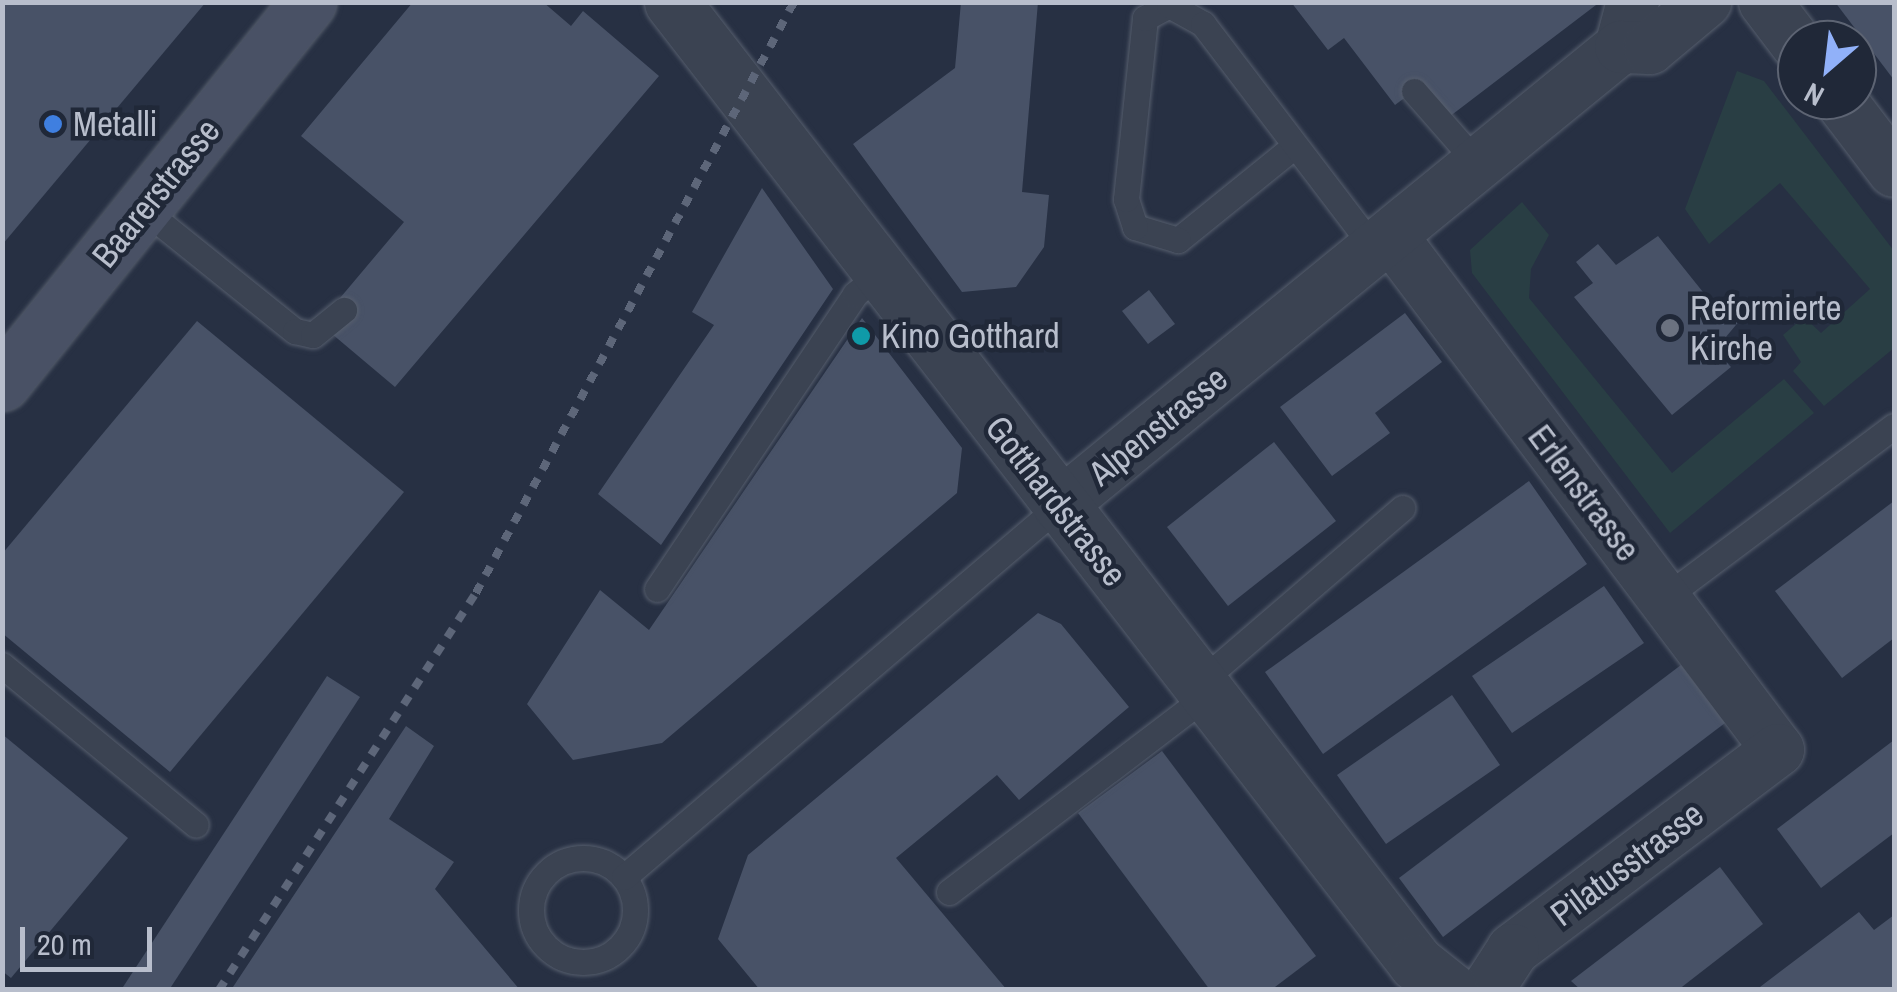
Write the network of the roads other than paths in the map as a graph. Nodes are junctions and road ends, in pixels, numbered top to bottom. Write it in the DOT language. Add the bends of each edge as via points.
graph roads {
  1 [pos="308,2"];
  2 [pos="672,2"];
  3 [pos="1705,2"];
  4 [pos="1627,25"];
  5 [pos="1414,91"];
  6 [pos="1855,120"];
  7 [pos="1293,148"];
  8 [pos="1478,164"];
  9 [pos="1894,171"];
  10 [pos="143,210"];
  11 [pos="1383,243"];
  12 [pos="880,274"];
  13 [pos="344,310"];
  14 [pos="2,383"];
  15 [pos="1894,426"];
  16 [pos="1060,506"];
  17 [pos="1402,508"];
  18 [pos="657,588"];
  19 [pos="1664,598"];
  20 [pos="2,665"];
  21 [pos="1204,688"];
  22 [pos="1778,750"];
  23 [pos="196,825"];
  24 [pos="624,877"];
  25 [pos="949,892"];
  26 [pos="1450,990"];
  27 [pos="1488,990"];
  1 -- 10 [label="main road, Baarerstrasse"];
  2 -- 12 [label="street, Gotthardstrasse"];
  3 -- 4 [label="street, Alpenstrasse" via="1650,48"];
  4 -- 8 [label="street, Alpenstrasse"];
  5 -- 8 [label="lane"];
  6 -- 9 [label="street"];
  7 -- 7 [label="lane" via="1203,24 1169,6 1145,18 1126,199 1135,227 1178,240"];
  7 -- 11 [label="lane"];
  8 -- 11 [label="street, Alpenstrasse"];
  10 -- 13 [label="lane" via="295,331 312,335"];
  10 -- 14 [label="main road, Baarerstrasse"];
  11 -- 16 [label="street, Alpenstrasse"];
  11 -- 19 [label="street, Erlenstrasse"];
  12 -- 16 [label="street, Gotthardstrasse"];
  12 -- 18 [label="lane" via="855,294"];
  15 -- 19 [label="lane"];
  16 -- 21 [label="street, Gotthardstrasse"];
  16 -- 24 [label="lane, Alpenstrasse"];
  17 -- 21 [label="lane"];
  19 -- 22 [label="street, Erlenstrasse"];
  20 -- 23 [label="lane"];
  21 -- 25 [label="lane"];
  21 -- 26 [label="street, Gotthardstrasse" via="1416,963"];
  22 -- 27 [label="street, Pilatusstrasse" via="1513,950"];
  24 -- 24 [label="lane" via="594,858 546,872 531,918 545,946 576,962 623,944 636,910"];
}
